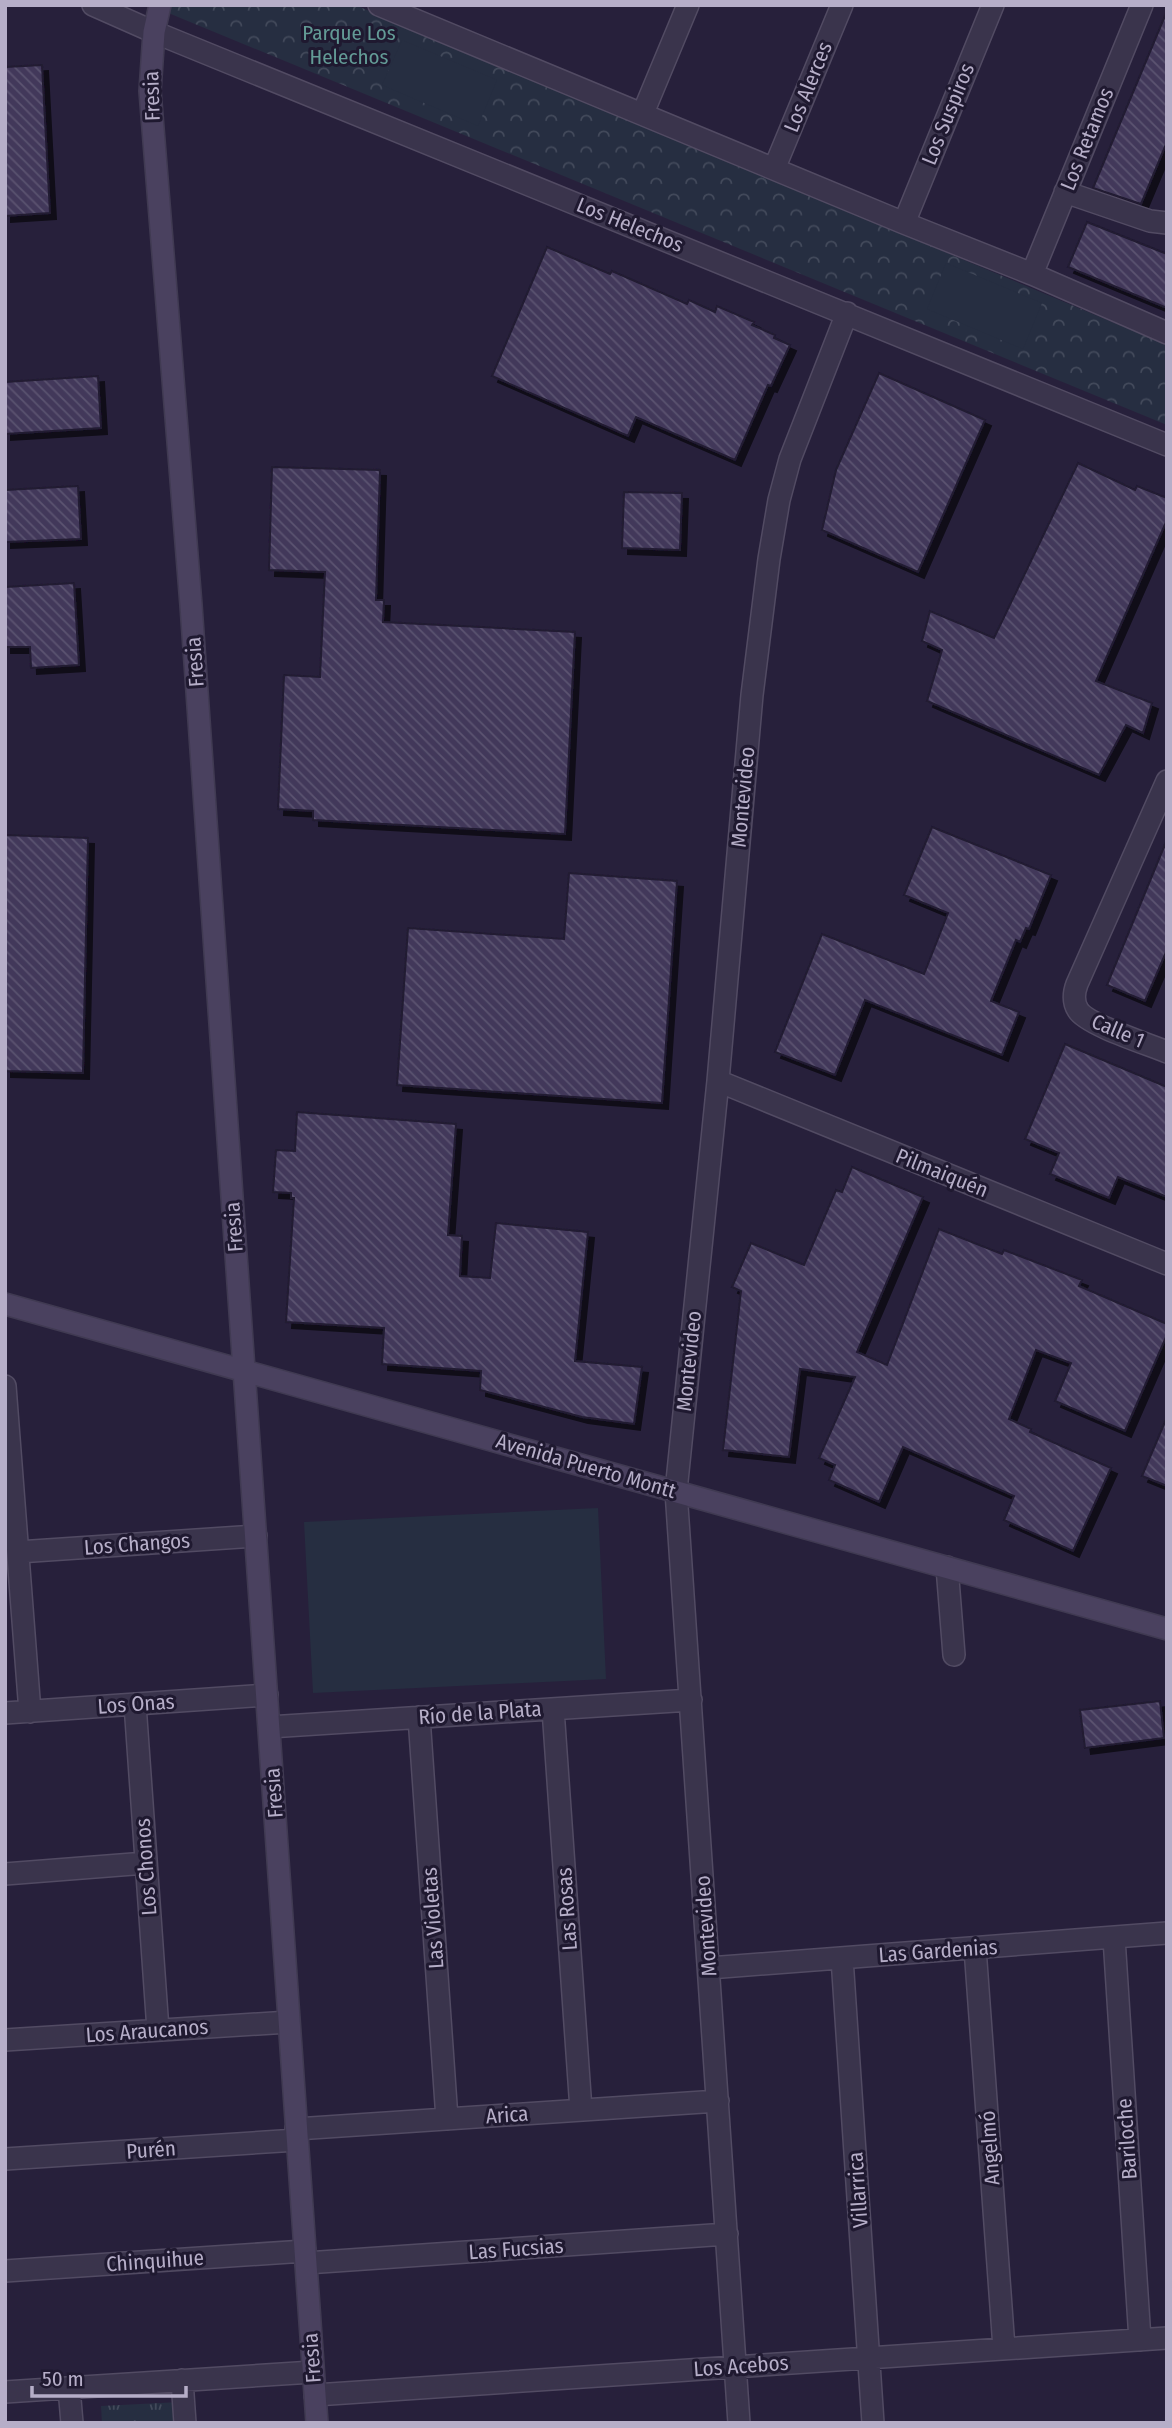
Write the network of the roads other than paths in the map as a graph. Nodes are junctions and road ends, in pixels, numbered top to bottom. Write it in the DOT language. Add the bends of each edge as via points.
graph roads {
  1 [pos="93,5"];
  2 [pos="160,5"];
  3 [pos="379,5"];
  4 [pos="688,5"];
  5 [pos="842,5"];
  6 [pos="993,5"];
  7 [pos="1142,5"];
  8 [pos="154,32"];
  9 [pos="643,113"];
  10 [pos="774,169"];
  11 [pos="1065,192"];
  12 [pos="904,223"];
  13 [pos="1167,223"];
  14 [pos="1032,274"];
  15 [pos="847,313"];
  16 [pos="1167,333"];
  17 [pos="1167,445"];
  18 [pos="1167,781"];
  19 [pos="1167,1052"];
  20 [pos="718,1081"];
  21 [pos="1167,1264"];
  22 [pos="5,1304"];
  23 [pos="244,1369"];
  24 [pos="5,1386"];
  25 [pos="676,1491"];
  26 [pos="256,1536"];
  27 [pos="18,1552"];
  28 [pos="947,1567"];
  29 [pos="1167,1629"];
  30 [pos="954,1655"];
  31 [pos="267,1695"];
  32 [pos="691,1700"];
  33 [pos="135,1704"];
  34 [pos="553,1709"];
  35 [pos="30,1712"];
  36 [pos="5,1713"];
  37 [pos="419,1717"];
  38 [pos="269,1727"];
  39 [pos="146,1863"];
  40 [pos="5,1874"];
  41 [pos="1167,1933"];
  42 [pos="1114,1938"];
  43 [pos="975,1948"];
  44 [pos="842,1958"];
  45 [pos="709,1968"];
  46 [pos="289,2022"];
  47 [pos="158,2030"];
  48 [pos="5,2040"];
  49 [pos="718,2101"];
  50 [pos="581,2110"];
  51 [pos="447,2119"];
  52 [pos="297,2135"];
  53 [pos="5,2159"];
  54 [pos="727,2234"];
  55 [pos="305,2257"];
  56 [pos="5,2271"];
  57 [pos="1167,2338"];
  58 [pos="1140,2340"];
  59 [pos="1004,2348"];
  60 [pos="869,2358"];
  61 [pos="736,2367"];
  62 [pos="313,2372"];
  63 [pos="182,2380"];
  64 [pos="69,2388"];
  65 [pos="5,2392"];
  66 [pos="315,2395"];
  67 [pos="72,2423"];
  68 [pos="185,2423"];
  69 [pos="317,2423"];
  70 [pos="739,2423"];
  71 [pos="873,2423"];
  1 -- 8 [label="street, Los Helechos"];
  2 -- 8 [label="street, Fresia"];
  3 -- 9 [label="street"];
  4 -- 9 [label="street"];
  5 -- 10 [label="street, Los Alerces"];
  6 -- 12 [label="street, Los Suspiros"];
  7 -- 11 [label="street, Los Retamos"];
  8 -- 15 [label="street, Los Helechos"];
  8 -- 23 [label="street, Fresia" via="150,91"];
  9 -- 10 [label="street"];
  10 -- 12 [label="street"];
  11 -- 13 [label="street" via="1150,222"];
  11 -- 14 [label="street, Los Retamos"];
  12 -- 14 [label="street"];
  14 -- 16 [label="street"];
  15 -- 17 [label="street, Los Helechos"];
  15 -- 20 [label="street, Montevideo" via="790,459 769,559 752,695"];
  18 -- 19 [label="street, Calle 1" via="1075,990 1078,1011 1089,1020"];
  20 -- 21 [label="street, Pilmaiquén"];
  20 -- 25 [label="street, Montevideo"];
  22 -- 23 [label="street, Avenida Puerto Montt"];
  23 -- 25 [label="street, Avenida Puerto Montt"];
  23 -- 26 [label="street, Fresia"];
  24 -- 27 [label="street"];
  25 -- 28 [label="street, Avenida Puerto Montt"];
  25 -- 32 [label="street, Montevideo"];
  26 -- 27 [label="street, Los Changos"];
  26 -- 31 [label="street, Fresia"];
  27 -- 35 [label="street"];
  28 -- 29 [label="street, Avenida Puerto Montt"];
  28 -- 30 [label="street"];
  31 -- 33 [label="street, Los Onas"];
  31 -- 38 [label="street, Fresia"];
  32 -- 34 [label="street, Río de la Plata"];
  32 -- 45 [label="street, Montevideo"];
  33 -- 35 [label="street, Los Onas"];
  33 -- 39 [label="street, Los Chonos"];
  34 -- 37 [label="street, Río de la Plata"];
  34 -- 50 [label="street, Las Rosas"];
  35 -- 36 [label="street, Los Onas"];
  37 -- 38 [label="street, Río de la Plata"];
  37 -- 51 [label="street, Las Violetas"];
  38 -- 46 [label="street, Fresia"];
  39 -- 40 [label="street"];
  39 -- 47 [label="street, Los Chonos"];
  41 -- 42 [label="street, Las Gardenias"];
  42 -- 43 [label="street, Las Gardenias"];
  42 -- 58 [label="street, Bariloche"];
  43 -- 44 [label="street, Las Gardenias"];
  43 -- 59 [label="street, Angelmó"];
  44 -- 45 [label="street, Las Gardenias"];
  44 -- 60 [label="street, Villarrica"];
  45 -- 49 [label="street, Montevideo"];
  46 -- 47 [label="street, Los Araucanos"];
  46 -- 52 [label="street, Fresia"];
  47 -- 48 [label="street, Los Araucanos"];
  49 -- 50 [label="street, Arica"];
  49 -- 54 [label="street, Montevideo"];
  50 -- 51 [label="street, Arica"];
  51 -- 52 [label="street, Arica"];
  52 -- 53 [label="street, Purén"];
  52 -- 55 [label="street, Fresia"];
  54 -- 55 [label="street, Las Fucsias"];
  54 -- 61 [label="street, Montevideo"];
  55 -- 56 [label="street, Chinquihue"];
  55 -- 62 [label="street, Fresia"];
  57 -- 58 [label="street, Los Acebos"];
  58 -- 59 [label="street, Los Acebos"];
  59 -- 60 [label="street, Los Acebos"];
  60 -- 61 [label="street, Los Acebos"];
  60 -- 71 [label="street, Villarrica"];
  61 -- 66 [label="street, Los Acebos"];
  61 -- 70 [label="street, Montevideo"];
  62 -- 63 [label="street"];
  62 -- 66 [label="street, Fresia"];
  63 -- 64 [label="street"];
  63 -- 68 [label="street"];
  64 -- 65 [label="street"];
  64 -- 67 [label="street"];
  66 -- 69 [label="street, Fresia"];
}
